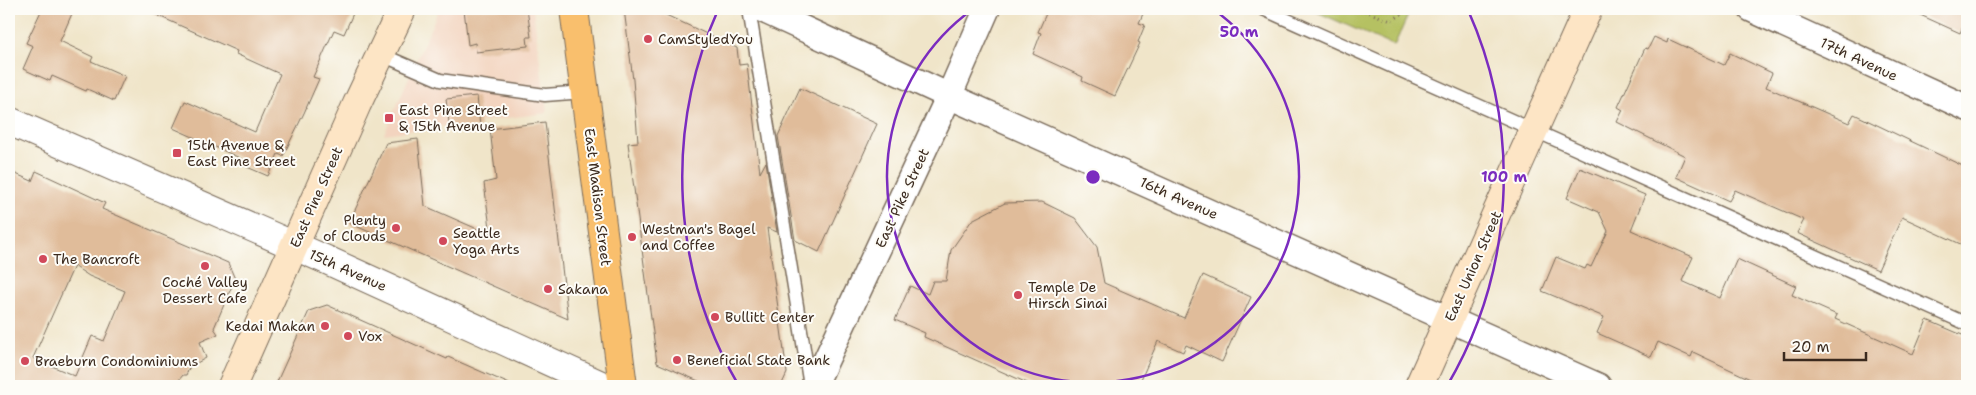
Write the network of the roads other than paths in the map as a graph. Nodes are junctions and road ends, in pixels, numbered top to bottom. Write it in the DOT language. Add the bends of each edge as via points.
graph roads {
  1 [pos="402,9"];
  2 [pos="574,9"];
  3 [pos="749,9"];
  4 [pos="761,9"];
  5 [pos="987,9"];
  6 [pos="1263,9"];
  7 [pos="1588,9"];
  8 [pos="1751,9"];
  9 [pos="380,54"];
  10 [pos="584,92"];
  11 [pos="949,96"];
  12 [pos="1967,108"];
  13 [pos="9,121"];
  14 [pos="1535,130"];
  15 [pos="294,246"];
  16 [pos="1449,320"];
  17 [pos="1967,324"];
  18 [pos="232,386"];
  19 [pos="603,386"];
  20 [pos="623,386"];
  21 [pos="810,386"];
  22 [pos="814,386"];
  23 [pos="1419,386"];
  24 [pos="1598,386"];
  1 -- 9 [label="main road, East Pine Street"];
  2 -- 10 [label="main road, East Madison Street"];
  3 -- 21 [label="lane"];
  4 -- 11 [label="street, 16th Avenue"];
  5 -- 11 [label="street, East Pike Street"];
  6 -- 14 [label="lane"];
  7 -- 14 [label="main road, East Union Street"];
  8 -- 12 [label="street, 17th Avenue"];
  9 -- 10 [label="lane" via="440,80 545,96"];
  9 -- 15 [label="main road, East Pine Street"];
  10 -- 20 [label="main road, East Madison Street"];
  11 -- 16 [label="street, 16th Avenue"];
  11 -- 22 [label="street, East Pike Street"];
  13 -- 15 [label="street, 15th Avenue"];
  14 -- 16 [label="main road, East Union Street"];
  14 -- 17 [label="lane"];
  15 -- 18 [label="main road, East Pine Street"];
  15 -- 19 [label="street, 15th Avenue"];
  16 -- 23 [label="main road, East Union Street"];
  16 -- 24 [label="street, 16th Avenue"];
}
